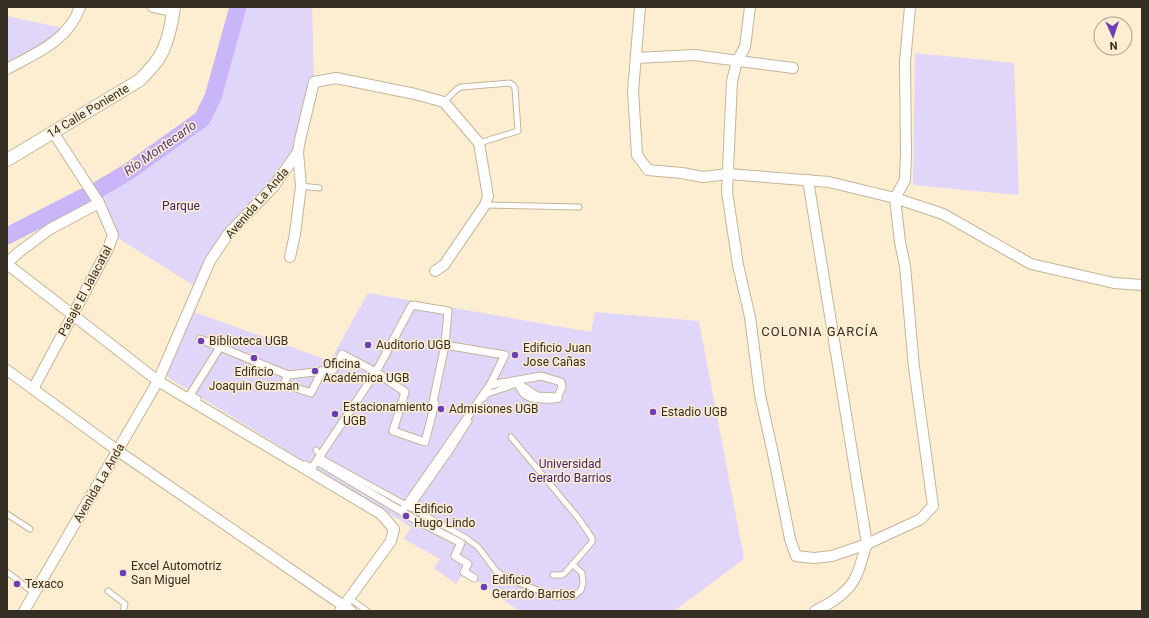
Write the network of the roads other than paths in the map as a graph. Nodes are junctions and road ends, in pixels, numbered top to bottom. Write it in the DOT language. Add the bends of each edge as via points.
graph roads {
  1 [pos="80,7"];
  2 [pos="152,7"];
  3 [pos="640,7"];
  4 [pos="750,7"];
  5 [pos="910,7"];
  6 [pos="174,9"];
  7 [pos="636,58"];
  8 [pos="737,61"];
  9 [pos="793,68"];
  10 [pos="7,69"];
  11 [pos="444,102"];
  12 [pos="53,132"];
  13 [pos="479,143"];
  14 [pos="298,152"];
  15 [pos="8,157"];
  16 [pos="728,174"];
  17 [pos="808,180"];
  18 [pos="301,186"];
  19 [pos="319,188"];
  20 [pos="895,198"];
  21 [pos="99,203"];
  22 [pos="485,205"];
  23 [pos="579,207"];
  24 [pos="290,258"];
  25 [pos="7,264"];
  26 [pos="434,271"];
  27 [pos="1142,285"];
  28 [pos="73,315"];
  29 [pos="200,339"];
  30 [pos="445,345"];
  31 [pos="220,347"];
  32 [pos="7,370"];
  33 [pos="322,371"];
  34 [pos="376,372"];
  35 [pos="288,376"];
  36 [pos="158,381"];
  37 [pos="516,383"];
  38 [pos="490,385"];
  39 [pos="33,389"];
  40 [pos="511,437"];
  41 [pos="118,451"];
  42 [pos="320,458"];
  43 [pos="318,476"];
  44 [pos="406,508"];
  45 [pos="7,514"];
  46 [pos="30,529"];
  47 [pos="867,544"];
  48 [pos="572,564"];
  49 [pos="7,573"];
  50 [pos="553,575"];
  51 [pos="474,578"];
  52 [pos="108,591"];
  53 [pos="34,593"];
  54 [pos="346,606"];
  55 [pos="24,611"];
  56 [pos="123,611"];
  57 [pos="367,611"];
  58 [pos="815,611"];
  1 -- 10 [label="street" via="68,29 58,39"];
  2 -- 6 [label="street"];
  3 -- 7 [label="street"];
  4 -- 8 [label="street" via="745,47"];
  5 -- 20 [label="street" via="905,62 905,180"];
  6 -- 12 [label="street, 14 Calle Poniente" via="161,54 140,80"];
  7 -- 8 [label="street" via="694,55"];
  7 -- 16 [label="street" via="633,91 637,155 648,170 703,177"];
  8 -- 9 [label="street"];
  8 -- 16 [label="street" via="732,81"];
  11 -- 13 [label="street"];
  11 -- 13 [label="lane" via="461,87 510,83 513,85 518,131"];
  11 -- 14 [label="street, Avenida La Anda" via="336,78 314,82"];
  12 -- 15 [label="street, 14 Calle Poniente"];
  12 -- 21 [label="street, Pasaje El Jalacatal"];
  13 -- 22 [label="street" via="488,196"];
  14 -- 18 [label="street"];
  14 -- 36 [label="street, Avenida La Anda" via="274,186 228,234 210,261"];
  16 -- 17 [label="street"];
  16 -- 47 [label="street" via="727,192 738,265 750,317 760,395 796,556 832,556"];
  17 -- 20 [label="street" via="829,182"];
  17 -- 47 [label="street"];
  18 -- 19 [label="lane"];
  18 -- 24 [label="street"];
  20 -- 27 [label="street" via="942,214 1032,264 1114,283"];
  20 -- 47 [label="street" via="933,506 921,519"];
  21 -- 25 [label="street" via="50,229"];
  21 -- 28 [label="street, Pasaje El Jalacatal" via="113,235"];
  22 -- 23 [label="lane"];
  22 -- 26 [label="street" via="444,265"];
  25 -- 28 [label="street"];
  28 -- 36 [label="street"];
  28 -- 39 [label="street, Pasaje El Jalacatal"];
  29 -- 31 [label="street"];
  30 -- 34 [label="street" via="448,311 412,304"];
  30 -- 34 [label="street" via="433,402 436,403 425,442 393,431 405,392"];
  30 -- 38 [label="street" via="505,355"];
  31 -- 35 [label="street"];
  31 -- 42 [label="street" via="190,395 312,468"];
  32 -- 39 [label="street"];
  33 -- 34 [label="street" via="333,370 342,354"];
  33 -- 35 [label="street"];
  33 -- 35 [label="street" via="311,393 284,384"];
  34 -- 42 [label="street"];
  36 -- 41 [label="street, Avenida La Anda"];
  36 -- 43 [label="street"];
  37 -- 37 [label="street" via="541,376 561,384 558,396 555,397 537,396"];
  37 -- 38 [label="street"];
  37 -- 44 [label="lane" via="487,394 452,448"];
  38 -- 44 [label="street"];
  39 -- 41 [label="street"];
  40 -- 48 [label="lane" via="591,534 592,542"];
  41 -- 53 [label="street, Avenida La Anda"];
  41 -- 54 [label="street"];
  42 -- 43 [label="lane"];
  42 -- 44 [label="street"];
  43 -- 54 [label="street" via="381,514 394,529 391,541"];
  44 -- 48 [label="lane" via="470,541 478,547 497,572 556,597 574,596 581,590 582,573"];
  44 -- 51 [label="street" via="461,543 455,556 468,564 464,572"];
  45 -- 46 [label="lane"];
  47 -- 58 [label="street" via="857,575 848,588 832,603"];
  48 -- 50 [label="lane" via="562,575"];
  49 -- 53 [label="lane"];
  52 -- 56 [label="lane" via="125,604"];
  53 -- 55 [label="street, Avenida La Anda"];
  54 -- 57 [label="lane"];
}
